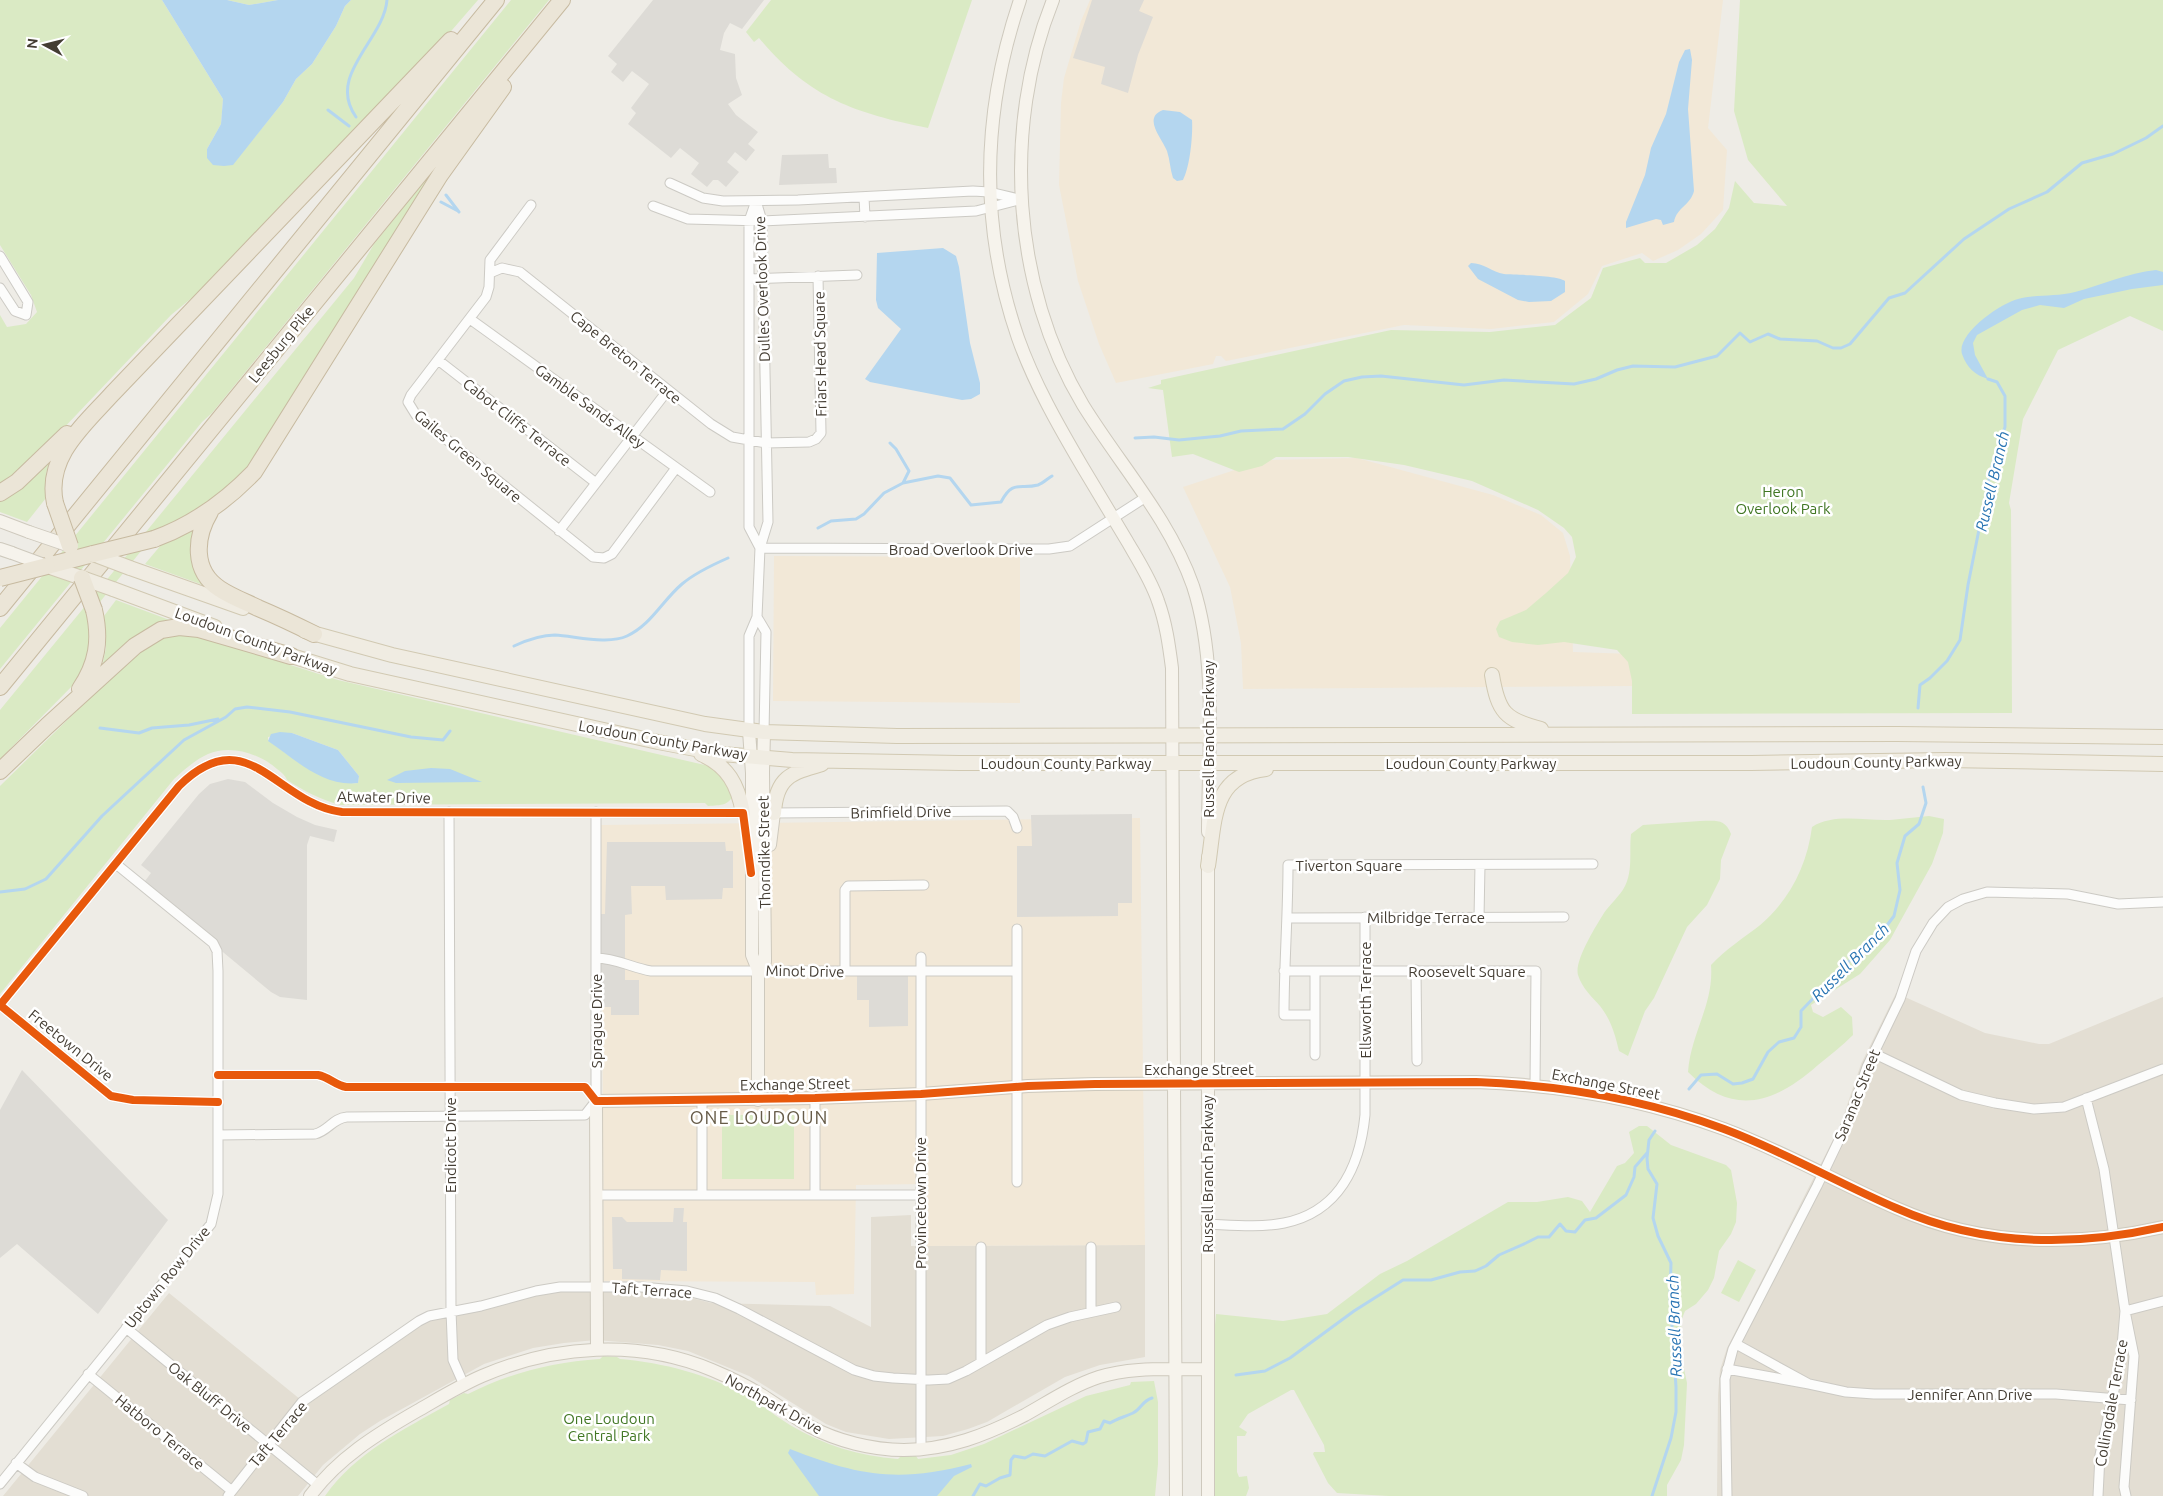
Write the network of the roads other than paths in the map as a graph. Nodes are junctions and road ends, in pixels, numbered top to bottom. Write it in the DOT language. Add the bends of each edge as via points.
graph roads {
  1 [pos="488,0"];
  2 [pos="496,0"];
  3 [pos="562,0"];
  4 [pos="567,0"];
  5 [pos="1020,0"];
  6 [pos="1053,0"];
  7 [pos="670,183"];
  8 [pos="989,192"];
  9 [pos="864,197"];
  10 [pos="1022,199"];
  11 [pos="756,201"];
  12 [pos="531,205"];
  13 [pos="653,206"];
  14 [pos="990,208"];
  15 [pos="865,217"];
  16 [pos="749,221"];
  17 [pos="762,221"];
  18 [pos="0,256"];
  19 [pos="490,273"];
  20 [pos="857,275"];
  21 [pos="818,276"];
  22 [pos="763,278"];
  23 [pos="749,279"];
  24 [pos="0,288"];
  25 [pos="470,319"];
  26 [pos="438,360"];
  27 [pos="668,390"];
  28 [pos="112,394"];
  29 [pos="633,436"];
  30 [pos="749,441"];
  31 [pos="766,443"];
  32 [pos="676,468"];
  33 [pos="596,483"];
  34 [pos="710,492"];
  35 [pos="0,493"];
  36 [pos="1146,497"];
  37 [pos="212,510"];
  38 [pos="1112,517"];
  39 [pos="0,521"];
  40 [pos="559,531"];
  41 [pos="760,548"];
  42 [pos="6,551"];
  43 [pos="72,552"];
  44 [pos="92,554"];
  45 [pos="47,566"];
  46 [pos="0,578"];
  47 [pos="82,578"];
  48 [pos="0,608"];
  49 [pos="757,617"];
  50 [pos="314,634"];
  51 [pos="291,656"];
  52 [pos="1492,675"];
  53 [pos="0,687"];
  54 [pos="47,726"];
  55 [pos="749,730"];
  56 [pos="764,732"];
  57 [pos="1564,734"];
  58 [pos="1172,736"];
  59 [pos="1209,736"];
  60 [pos="2163,737"];
  61 [pos="687,748"];
  62 [pos="757,757"];
  63 [pos="834,761"];
  64 [pos="1172,762"];
  65 [pos="1208,762"];
  66 [pos="1312,763"];
  67 [pos="2163,764"];
  68 [pos="0,772"];
  69 [pos="449,812"];
  70 [pos="596,812"];
  71 [pos="742,813"];
  72 [pos="774,813"];
  73 [pos="1017,828"];
  74 [pos="116,864"];
  75 [pos="1480,864"];
  76 [pos="1593,864"];
  77 [pos="1208,866"];
  78 [pos="765,872"];
  79 [pos="752,873"];
  80 [pos="924,885"];
  81 [pos="2163,902"];
  82 [pos="1365,917"];
  83 [pos="1564,917"];
  84 [pos="1288,918"];
  85 [pos="1479,918"];
  86 [pos="1017,928"];
  87 [pos="921,956"];
  88 [pos="596,958"];
  89 [pos="758,970"];
  90 [pos="1416,970"];
  91 [pos="844,971"];
  92 [pos="921,971"];
  93 [pos="1016,971"];
  94 [pos="1284,971"];
  95 [pos="1315,971"];
  96 [pos="1365,971"];
  97 [pos="0,1005"];
  98 [pos="1315,1015"];
  99 [pos="1873,1053"];
  100 [pos="1315,1055"];
  101 [pos="1417,1061"];
  102 [pos="2163,1069"];
  103 [pos="218,1075"];
  104 [pos="1207,1082"];
  105 [pos="1175,1083"];
  106 [pos="1365,1083"];
  107 [pos="1535,1085"];
  108 [pos="450,1086"];
  109 [pos="1017,1087"];
  110 [pos="921,1094"];
  111 [pos="815,1098"];
  112 [pos="2086,1098"];
  113 [pos="702,1100"];
  114 [pos="758,1100"];
  115 [pos="596,1101"];
  116 [pos="218,1102"];
  117 [pos="450,1115"];
  118 [pos="218,1135"];
  119 [pos="1823,1174"];
  120 [pos="1017,1182"];
  121 [pos="596,1195"];
  122 [pos="815,1195"];
  123 [pos="920,1195"];
  124 [pos="702,1196"];
  125 [pos="1206,1224"];
  126 [pos="2163,1227"];
  127 [pos="2114,1237"];
  128 [pos="981,1247"];
  129 [pos="1091,1247"];
  130 [pos="597,1287"];
  131 [pos="2163,1301"];
  132 [pos="1116,1308"];
  133 [pos="450,1311"];
  134 [pos="2126,1311"];
  135 [pos="1091,1312"];
  136 [pos="126,1328"];
  137 [pos="1736,1344"];
  138 [pos="597,1349"];
  139 [pos="980,1361"];
  140 [pos="1207,1369"];
  141 [pos="1727,1369"];
  142 [pos="1176,1370"];
  143 [pos="88,1374"];
  144 [pos="920,1379"];
  145 [pos="1809,1384"];
  146 [pos="464,1385"];
  147 [pos="2112,1398"];
  148 [pos="2131,1400"];
  149 [pos="268,1445"];
  150 [pos="921,1449"];
  151 [pos="16,1463"];
  152 [pos="0,1484"];
  153 [pos="318,1485"];
  154 [pos="230,1494"];
  155 [pos="83,1496"];
  156 [pos="310,1496"];
  157 [pos="1176,1496"];
  158 [pos="1208,1496"];
  159 [pos="1727,1496"];
  160 [pos="2098,1496"];
  161 [pos="2126,1496"];
  1 -- 28 [label="highway"];
  2 -- 48 [label="highway"];
  3 -- 53 [label="highway, Leesburg Pike"];
  4 -- 37 [label="highway" via="440,175 254,472"];
  5 -- 8 [label="street" via="998,76"];
  6 -- 10 [label="street, Russell Branch Parkway" via="1029,88 1021,160"];
  7 -- 11 [label="street" via="704,198"];
  8 -- 9 [label="street"];
  8 -- 10 [label="street"];
  8 -- 14 [label="street"];
  9 -- 11 [label="street"];
  9 -- 15 [label="street"];
  10 -- 14 [label="street"];
  10 -- 36 [label="street, Russell Branch Parkway" via="1032,270 1042,313 1057,354 1084,406"];
  11 -- 16 [label="street, Dulles Overlook Drive"];
  11 -- 17 [label="street, Dulles Overlook Drive"];
  12 -- 19 [label="street, Gailes Green Square" via="490,260"];
  13 -- 16 [label="street" via="688,220"];
  14 -- 15 [label="street"];
  14 -- 38 [label="street" via="1000,275 1018,338 1061,430"];
  15 -- 17 [label="street"];
  16 -- 17 [label="street"];
  16 -- 23 [label="street, Dulles Overlook Drive"];
  17 -- 22 [label="street, Dulles Overlook Drive"];
  18 -- 24 [label="street" via="28,302 26,316 15,311"];
  19 -- 25 [label="street, Gailes Green Square" via="486,297"];
  19 -- 27 [label="street, Cape Breton Terrace" via="502,268 520,272"];
  20 -- 21 [label="street"];
  21 -- 22 [label="street"];
  21 -- 31 [label="street, Friars Head Square" via="821,433 809,442"];
  22 -- 23 [label="street"];
  22 -- 31 [label="street, Dulles Overlook Drive"];
  23 -- 30 [label="street, Dulles Overlook Drive"];
  25 -- 26 [label="street, Gailes Green Square"];
  25 -- 29 [label="street, Gamble Sands Alley"];
  26 -- 33 [label="street, Cabot Cliffs Terrace"];
  26 -- 40 [label="street, Gailes Green Square" via="411,395 408,402 412,411"];
  27 -- 29 [label="street"];
  27 -- 30 [label="street, Cape Breton Terrace" via="721,431"];
  28 -- 35 [label="highway" via="17,482"];
  28 -- 43 [label="highway, bridge" via="63,451 54,473 54,503"];
  29 -- 32 [label="street, Gamble Sands Alley"];
  29 -- 33 [label="street"];
  30 -- 31 [label="street, Cape Breton Terrace"];
  30 -- 41 [label="street, Dulles Overlook Drive" via="749,527"];
  31 -- 41 [label="street, Dulles Overlook Drive" via="768,522"];
  32 -- 34 [label="street, Gamble Sands Alley"];
  32 -- 40 [label="street, Gailes Green Square" via="608,557 588,554"];
  33 -- 40 [label="street"];
  36 -- 38 [label="street, Broad Overlook Drive"];
  36 -- 59 [label="street, Russell Branch Parkway" via="1180,556 1201,614 1210,678"];
  37 -- 44 [label="highway, bridge" via="181,529 154,539"];
  37 -- 50 [label="highway" via="198,542 200,562 208,577 230,595"];
  38 -- 41 [label="street, Broad Overlook Drive" via="1070,546 1049,550"];
  38 -- 58 [label="street" via="1150,582 1166,625 1172,668"];
  39 -- 43 [label="street, bridge"];
  41 -- 49 [label="street, Dulles Overlook Drive"];
  42 -- 45 [label="street, Loudoun County Parkway, bridge"];
  43 -- 44 [label="highway"];
  43 -- 45 [label="highway"];
  43 -- 47 [label="highway"];
  44 -- 50 [label="main road, Loudoun County Parkway, bridge"];
  45 -- 46 [label="highway, bridge"];
  45 -- 47 [label="main road, Loudoun County Parkway"];
  47 -- 51 [label="main road, Loudoun County Parkway, bridge"];
  47 -- 54 [label="highway, bridge" via="94,610 98,644 93,667 79,690"];
  49 -- 55 [label="street, Dulles Overlook Drive" via="749,636"];
  49 -- 56 [label="street, Dulles Overlook Drive" via="766,632"];
  50 -- 55 [label="main road, Loudoun County Parkway" via="392,655 706,724"];
  51 -- 54 [label="highway" via="199,629 179,627 161,630 135,646"];
  51 -- 61 [label="main road, Loudoun County Parkway" via="386,682"];
  52 -- 57 [label="main road" via="1496,698 1503,713 1519,724"];
  54 -- 68 [label="highway"];
  55 -- 56 [label="main road, Loudoun County Parkway"];
  55 -- 62 [label="street, Thorndike Street"];
  56 -- 58 [label="main road, Loudoun County Parkway"];
  56 -- 62 [label="street, Thorndike Street"];
  57 -- 59 [label="main road, Loudoun County Parkway"];
  57 -- 60 [label="main road, Loudoun County Parkway"];
  58 -- 59 [label="main road, Loudoun County Parkway"];
  58 -- 64 [label="street"];
  59 -- 65 [label="street, Russell Branch Parkway"];
  61 -- 62 [label="main road, Loudoun County Parkway"];
  61 -- 71 [label="main road" via="712,760 730,774 737,787"];
  62 -- 63 [label="main road, Loudoun County Parkway"];
  62 -- 78 [label="street, Thorndike Street"];
  62 -- 79 [label="street, Thorndike Street"];
  63 -- 64 [label="main road, Loudoun County Parkway"];
  63 -- 72 [label="main road" via="788,776 776,792"];
  64 -- 65 [label="main road, Loudoun County Parkway"];
  64 -- 105 [label="street"];
  65 -- 66 [label="main road, Loudoun County Parkway"];
  65 -- 77 [label="street, Russell Branch Parkway"];
  66 -- 67 [label="main road, Loudoun County Parkway" via="1946,760"];
  66 -- 77 [label="main road" via="1250,771 1230,783 1220,796"];
  69 -- 70 [label="street, Atwater Drive"];
  69 -- 74 [label="street, Atwater Drive" via="331,810 293,793 260,768 242,761 220,760 189,776"];
  69 -- 108 [label="street, Endicott Drive"];
  70 -- 71 [label="street, Atwater Drive"];
  70 -- 88 [label="street, Sprague Drive"];
  71 -- 79 [label="street"];
  72 -- 73 [label="street, Brimfield Drive" via="1007,811"];
  72 -- 78 [label="street"];
  74 -- 97 [label="street, Atwater Drive"];
  74 -- 103 [label="street, Uptown Row Drive" via="213,943 218,971"];
  75 -- 76 [label="street, Tiverton Square"];
  75 -- 84 [label="street, Tiverton Square" via="1288,864"];
  75 -- 85 [label="street"];
  77 -- 104 [label="street, Russell Branch Parkway"];
  78 -- 89 [label="street, Thorndike Street" via="765,962"];
  79 -- 89 [label="street, Thorndike Street" via="752,955"];
  80 -- 91 [label="street" via="848,886 845,890"];
  81 -- 99 [label="street, Saranac Street" via="2118,904 2068,894 2007,892 1987,892 1963,899 1948,907 1922,938 1900,999"];
  82 -- 84 [label="street, Milbridge Terrace"];
  82 -- 85 [label="street, Milbridge Terrace"];
  82 -- 96 [label="street, Ellsworth Terrace"];
  83 -- 85 [label="street, Milbridge Terrace"];
  84 -- 94 [label="street, Tiverton Square"];
  86 -- 93 [label="street"];
  87 -- 92 [label="street, Provincetown Drive"];
  88 -- 89 [label="street, Minot Drive" via="609,958 651,971"];
  88 -- 115 [label="street, Sprague Drive"];
  89 -- 91 [label="street, Minot Drive"];
  89 -- 114 [label="street, Thorndike Street"];
  90 -- 96 [label="street, Roosevelt Square"];
  90 -- 101 [label="street"];
  90 -- 107 [label="street, Roosevelt Square" via="1536,970"];
  91 -- 92 [label="street, Minot Drive"];
  92 -- 93 [label="street, Minot Drive"];
  92 -- 110 [label="street, Provincetown Drive"];
  93 -- 109 [label="street"];
  94 -- 95 [label="street, Roosevelt Square"];
  94 -- 98 [label="street, Tiverton Square" via="1284,1015"];
  95 -- 96 [label="street, Roosevelt Square"];
  95 -- 98 [label="street"];
  96 -- 106 [label="street, Ellsworth Terrace"];
  97 -- 116 [label="street, Freetown Drive" via="111,1096 133,1100"];
  98 -- 100 [label="street"];
  99 -- 112 [label="street" via="1961,1095 1996,1103 2048,1110"];
  99 -- 119 [label="street, Saranac Street" via="1850,1117"];
  102 -- 112 [label="street"];
  103 -- 108 [label="street" via="318,1075 346,1087"];
  103 -- 116 [label="street, Uptown Row Drive"];
  104 -- 105 [label="street, Exchange Street"];
  104 -- 106 [label="street, Exchange Street"];
  104 -- 125 [label="street, Russell Branch Parkway"];
  105 -- 109 [label="street, Exchange Street"];
  105 -- 142 [label="street"];
  106 -- 107 [label="street, Exchange Street"];
  106 -- 125 [label="street, Ellsworth Terrace" via="1363,1134 1356,1162 1325,1204 1311,1214 1283,1223"];
  107 -- 119 [label="street, Exchange Street" via="1614,1096 1667,1110 1725,1129"];
  108 -- 115 [label="street" via="585,1088"];
  108 -- 117 [label="street, Endicott Drive"];
  109 -- 110 [label="street, Exchange Street"];
  109 -- 120 [label="street"];
  110 -- 111 [label="street, Exchange Street"];
  110 -- 123 [label="street, Provincetown Drive"];
  111 -- 114 [label="street, Exchange Street"];
  111 -- 122 [label="street"];
  112 -- 127 [label="street, Collingdale Terrace" via="2104,1169"];
  113 -- 114 [label="street, Exchange Street"];
  113 -- 115 [label="street, Exchange Street"];
  113 -- 124 [label="street"];
  115 -- 117 [label="street" via="585,1115"];
  115 -- 121 [label="street, Sprague Drive"];
  116 -- 118 [label="street, Uptown Row Drive"];
  117 -- 118 [label="street" via="347,1117 336,1119 325,1130 315,1134"];
  117 -- 133 [label="street, Endicott Drive"];
  118 -- 136 [label="street, Uptown Row Drive" via="218,1194 211,1224"];
  119 -- 127 [label="street, Exchange Street" via="1897,1209 1974,1233 2047,1241"];
  119 -- 137 [label="street, Saranac Street"];
  121 -- 124 [label="street"];
  121 -- 130 [label="street, Sprague Drive"];
  122 -- 123 [label="street"];
  122 -- 124 [label="street"];
  123 -- 144 [label="street, Provincetown Drive"];
  125 -- 140 [label="street, Russell Branch Parkway"];
  126 -- 127 [label="street, Exchange Street"];
  127 -- 134 [label="street, Collingdale Terrace"];
  128 -- 139 [label="street"];
  129 -- 135 [label="street"];
  130 -- 133 [label="street, Taft Terrace" via="552,1288"];
  130 -- 138 [label="street, Sprague Drive"];
  130 -- 144 [label="street, Taft Terrace" via="658,1288 716,1298 854,1370 874,1376"];
  131 -- 134 [label="street"];
  132 -- 135 [label="street, Taft Terrace"];
  133 -- 146 [label="street, Endicott Drive" via="453,1360"];
  133 -- 149 [label="street, Taft Terrace" via="419,1321 302,1402"];
  134 -- 147 [label="street, Collingdale Terrace" via="2121,1358"];
  134 -- 148 [label="street, Collingdale Terrace" via="2134,1356"];
  135 -- 139 [label="street, Taft Terrace" via="1047,1325"];
  136 -- 143 [label="street, Uptown Row Drive"];
  136 -- 149 [label="street, Oak Bluff Drive"];
  137 -- 141 [label="street, Saranac Street"];
  137 -- 145 [label="street, Jennifer Ann Drive"];
  138 -- 146 [label="street, Northpark Drive" via="527,1360"];
  138 -- 150 [label="street, Northpark Drive" via="646,1353 692,1363 735,1380 809,1426 828,1434 876,1448"];
  139 -- 144 [label="street, Taft Terrace" via="948,1378"];
  140 -- 142 [label="street, Northpark Drive"];
  140 -- 158 [label="street, Russell Branch Parkway"];
  141 -- 145 [label="street, Jennifer Ann Drive"];
  141 -- 159 [label="street, Saranac Street"];
  142 -- 150 [label="street, Northpark Drive" via="1102,1376 1061,1392 1026,1414 972,1439"];
  142 -- 157 [label="street"];
  143 -- 151 [label="street, Uptown Row Drive"];
  143 -- 154 [label="street, Hatboro Terrace"];
  144 -- 150 [label="street, Provincetown Drive"];
  145 -- 147 [label="street, Jennifer Ann Drive" via="1874,1394 2056,1394"];
  146 -- 153 [label="street, Northpark Drive" via="376,1435"];
  147 -- 148 [label="street, Jennifer Ann Drive"];
  147 -- 160 [label="street, Collingdale Terrace" via="2100,1455"];
  148 -- 161 [label="street, Collingdale Terrace"];
  149 -- 153 [label="street, Oak Bluff Drive"];
  149 -- 154 [label="street, Taft Terrace"];
  151 -- 152 [label="street, Uptown Row Drive"];
  151 -- 155 [label="street" via="36,1478"];
  153 -- 156 [label="street, Northpark Drive"];
}
